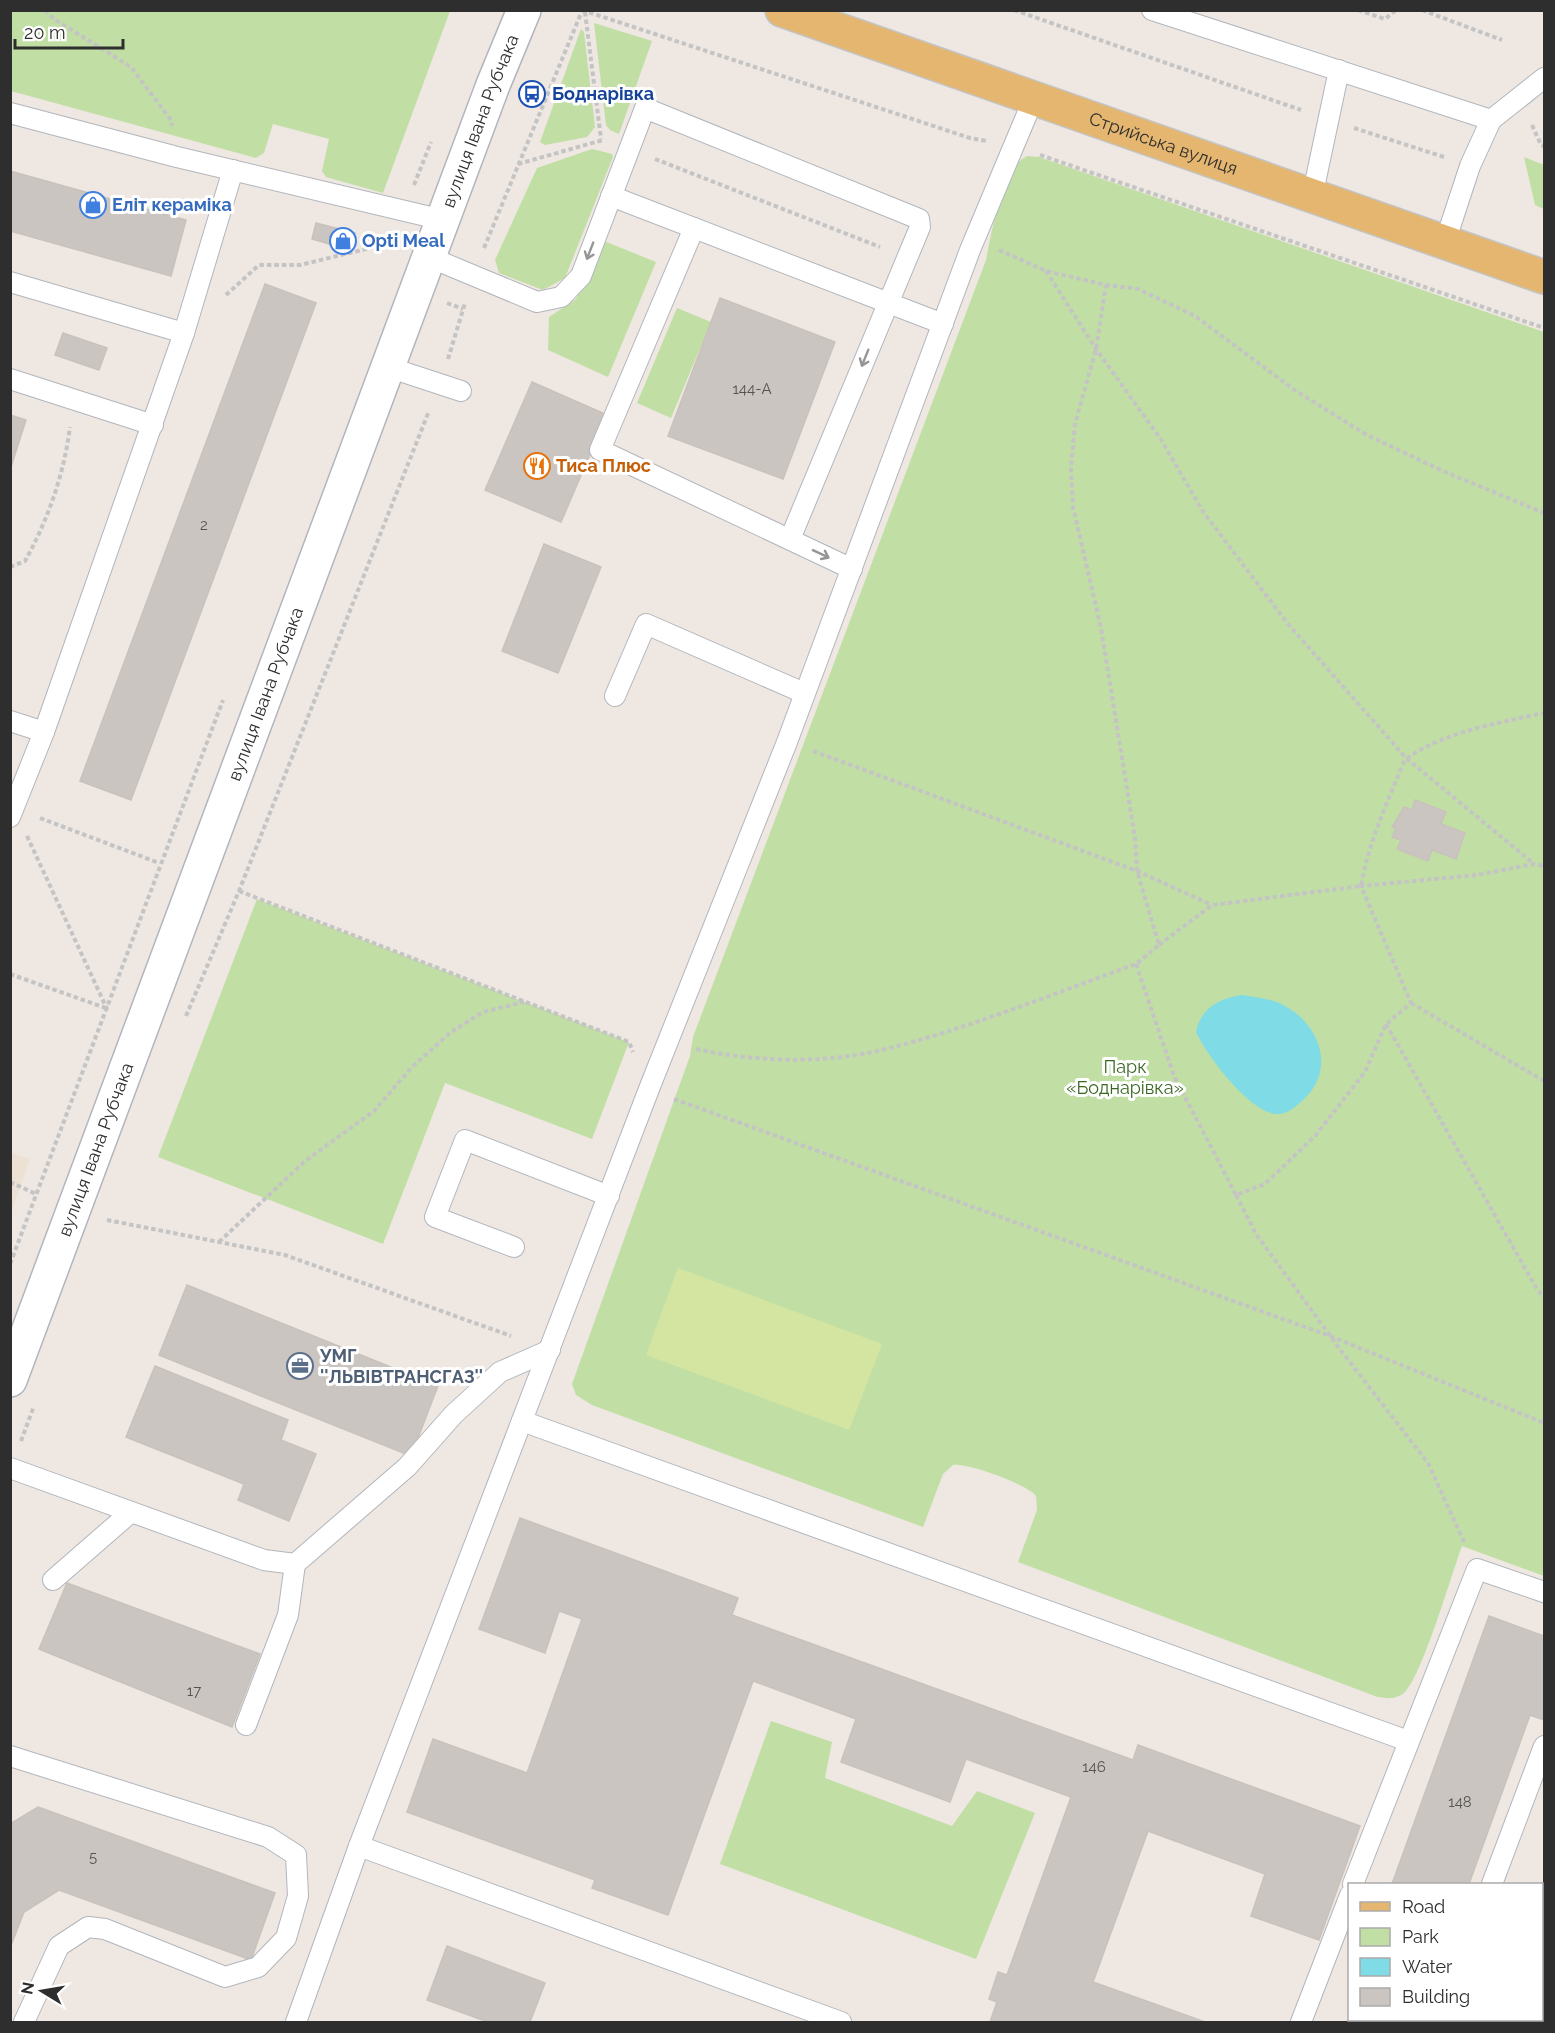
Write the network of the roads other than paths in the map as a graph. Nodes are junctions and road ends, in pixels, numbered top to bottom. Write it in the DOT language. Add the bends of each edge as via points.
graph roads {
  1 [pos="524,10"];
  2 [pos="782,10"];
  3 [pos="1152,10"];
  4 [pos="1339,70"];
  5 [pos="1545,78"];
  6 [pos="1033,100"];
  7 [pos="10,113"];
  8 [pos="1491,120"];
  9 [pos="234,170"];
  10 [pos="611,196"];
  11 [pos="1312,196"];
  12 [pos="442,220"];
  13 [pos="694,228"];
  14 [pos="1445,242"];
  15 [pos="429,257"];
  16 [pos="1545,277"];
  17 [pos="10,282"];
  18 [pos="887,303"];
  19 [pos="943,324"];
  20 [pos="184,333"];
  21 [pos="388,367"];
  22 [pos="10,379"];
  23 [pos="461,391"];
  24 [pos="153,424"];
  25 [pos="790,539"];
  26 [pos="852,569"];
  27 [pos="804,693"];
  28 [pos="615,696"];
  29 [pos="10,721"];
  30 [pos="44,732"];
  31 [pos="12,813"];
  32 [pos="609,1196"];
  33 [pos="514,1247"];
  34 [pos="550,1350"];
  35 [pos="10,1380"];
  36 [pos="522,1421"];
  37 [pos="11,1468"];
  38 [pos="130,1513"];
  39 [pos="295,1564"];
  40 [pos="53,1580"];
  41 [pos="1545,1592"];
  42 [pos="246,1725"];
  43 [pos="1408,1741"];
  44 [pos="1545,1746"];
  45 [pos="10,1756"];
  46 [pos="359,1846"];
  47 [pos="1353,1883"];
  48 [pos="1492,1883"];
  49 [pos="1348,1900"];
  50 [pos="24,2022"];
  51 [pos="296,2022"];
  52 [pos="841,2022"];
  53 [pos="1301,2022"];
  1 -- 12 [label="street, вулиця Івана Рубчака"];
  2 -- 6 [label="main road, Стрийська вулиця"];
  3 -- 4 [label="lane"];
  4 -- 8 [label="lane"];
  4 -- 11 [label="lane"];
  5 -- 8 [label="lane"];
  6 -- 11 [label="main road, Стрийська вулиця"];
  6 -- 19 [label="lane"];
  7 -- 9 [label="lane"];
  8 -- 14 [label="lane" via="1470,166"];
  9 -- 12 [label="lane"];
  9 -- 20 [label="lane"];
  10 -- 13 [label="lane"];
  10 -- 15 [label="lane, one-way" via="581,276 561,297 537,302"];
  10 -- 18 [label="lane" via="645,108 919,219 920,227"];
  11 -- 14 [label="main road, Стрийська вулиця"];
  12 -- 15 [label="street, вулиця Івана Рубчака"];
  13 -- 18 [label="lane"];
  13 -- 25 [label="lane" via="600,450"];
  14 -- 16 [label="main road, Стрийська вулиця"];
  15 -- 21 [label="street, вулиця Івана Рубчака"];
  17 -- 20 [label="lane"];
  18 -- 19 [label="lane"];
  18 -- 25 [label="lane, one-way"];
  19 -- 26 [label="lane"];
  20 -- 24 [label="lane"];
  21 -- 23 [label="lane"];
  21 -- 35 [label="street, вулиця Івана Рубчака"];
  22 -- 24 [label="lane"];
  24 -- 30 [label="lane"];
  25 -- 26 [label="lane, one-way"];
  26 -- 27 [label="lane"];
  27 -- 28 [label="lane" via="646,624"];
  27 -- 32 [label="lane"];
  29 -- 30 [label="lane"];
  30 -- 31 [label="lane"];
  32 -- 33 [label="lane" via="465,1140 435,1217"];
  32 -- 34 [label="lane"];
  34 -- 36 [label="lane"];
  34 -- 39 [label="lane" via="500,1372 454,1414 407,1467"];
  36 -- 43 [label="lane"];
  36 -- 46 [label="lane"];
  37 -- 38 [label="lane"];
  38 -- 39 [label="lane" via="264,1560"];
  38 -- 40 [label="lane"];
  39 -- 42 [label="lane" via="288,1615"];
  41 -- 43 [label="lane" via="1477,1569"];
  43 -- 47 [label="lane"];
  44 -- 48 [label="lane"];
  45 -- 50 [label="lane" via="268,1837 296,1855 298,1896 286,1938 258,1967 225,1977 105,1929 88,1927 59,1946"];
  46 -- 51 [label="lane"];
  46 -- 52 [label="lane"];
  49 -- 53 [label="lane"];
}
